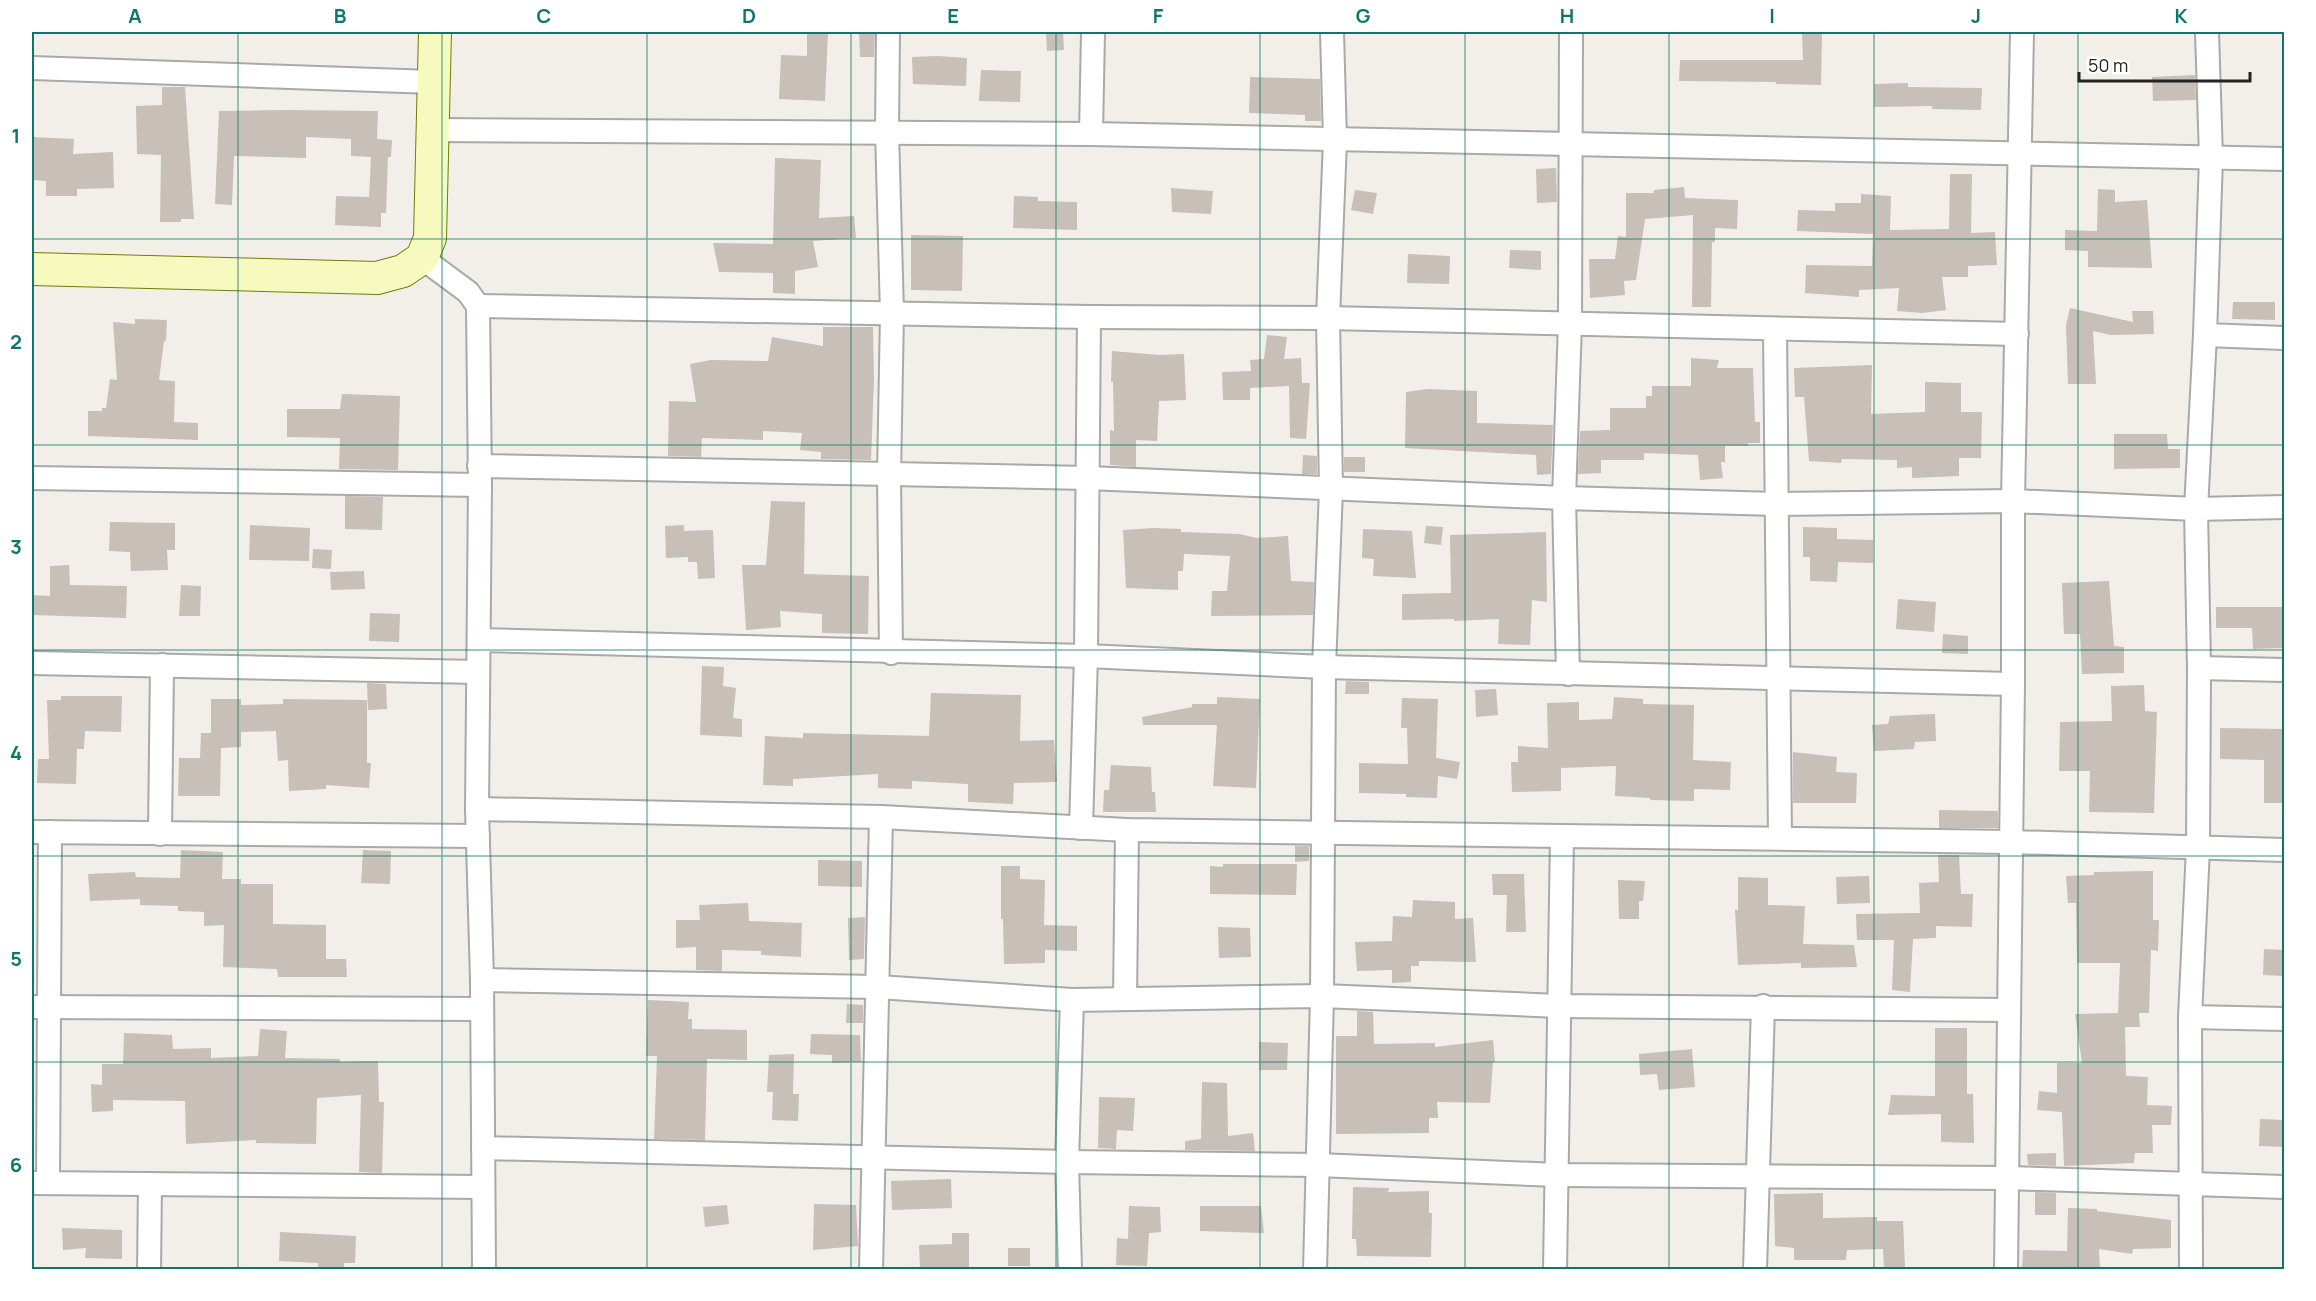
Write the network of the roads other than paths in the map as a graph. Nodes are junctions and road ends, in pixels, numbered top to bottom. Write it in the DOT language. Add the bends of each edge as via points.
graph roads {
  1 [pos="435,32"];
  2 [pos="888,32"];
  3 [pos="1092,32"];
  4 [pos="1332,32"];
  5 [pos="1571,32"];
  6 [pos="2022,32"];
  7 [pos="2207,32"];
  8 [pos="32,68"];
  9 [pos="434,82"];
  10 [pos="432,130"];
  11 [pos="887,131"];
  12 [pos="1091,134"];
  13 [pos="1335,140"];
  14 [pos="1571,145"];
  15 [pos="2020,153"];
  16 [pos="2211,158"];
  17 [pos="2284,159"];
  18 [pos="423,258"];
  19 [pos="32,269"];
  20 [pos="478,306"];
  21 [pos="892,313"];
  22 [pos="1089,317"];
  23 [pos="1328,318"];
  24 [pos="1570,323"];
  25 [pos="1775,329"];
  26 [pos="2017,334"];
  27 [pos="2205,335"];
  28 [pos="2284,338"];
  29 [pos="480,475"];
  30 [pos="889,475"];
  31 [pos="32,478"];
  32 [pos="1088,478"];
  33 [pos="1331,489"];
  34 [pos="1564,498"];
  35 [pos="2013,501"];
  36 [pos="1776,504"];
  37 [pos="2284,507"];
  38 [pos="2196,508"];
  39 [pos="479,640"];
  40 [pos="891,653"];
  41 [pos="1086,656"];
  42 [pos="32,663"];
  43 [pos="162,665"];
  44 [pos="1324,667"];
  45 [pos="2199,668"];
  46 [pos="2284,670"];
  47 [pos="478,672"];
  48 [pos="1569,674"];
  49 [pos="1778,679"];
  50 [pos="2013,684"];
  51 [pos="477,809"];
  52 [pos="881,817"];
  53 [pos="1081,828"];
  54 [pos="1127,830"];
  55 [pos="1324,831"];
  56 [pos="41,832"];
  57 [pos="160,834"];
  58 [pos="478,836"];
  59 [pos="1562,837"];
  60 [pos="1780,838"];
  61 [pos="2011,842"];
  62 [pos="2198,848"];
  63 [pos="2284,850"];
  64 [pos="482,980"];
  65 [pos="878,987"];
  66 [pos="1322,996"];
  67 [pos="1125,999"];
  68 [pos="1072,1000"];
  69 [pos="1559,1006"];
  70 [pos="1763,1006"];
  71 [pos="40,1007"];
  72 [pos="482,1009"];
  73 [pos="2009,1010"];
  74 [pos="2190,1017"];
  75 [pos="2284,1019"];
  76 [pos="483,1148"];
  77 [pos="874,1156"];
  78 [pos="1068,1162"];
  79 [pos="1318,1166"];
  80 [pos="1557,1175"];
  81 [pos="1757,1175"];
  82 [pos="2007,1178"];
  83 [pos="40,1183"];
  84 [pos="150,1184"];
  85 [pos="2192,1184"];
  86 [pos="483,1187"];
  87 [pos="2284,1187"];
  88 [pos="149,1269"];
  89 [pos="484,1269"];
  90 [pos="871,1269"];
  91 [pos="1070,1269"];
  92 [pos="1316,1269"];
  93 [pos="1555,1269"];
  94 [pos="1755,1269"];
  95 [pos="2006,1269"];
  96 [pos="2191,1269"];
  1 -- 9 [label="street"];
  2 -- 11 [label="street"];
  3 -- 12 [label="street"];
  4 -- 13 [label="street"];
  5 -- 14 [label="street"];
  6 -- 15 [label="street"];
  7 -- 16 [label="street"];
  8 -- 9 [label="street"];
  9 -- 10 [label="street"];
  10 -- 11 [label="street"];
  10 -- 18 [label="street" via="430,238"];
  11 -- 12 [label="street"];
  11 -- 21 [label="street"];
  12 -- 13 [label="street"];
  13 -- 14 [label="street"];
  13 -- 23 [label="street"];
  14 -- 15 [label="street"];
  14 -- 24 [label="street"];
  15 -- 16 [label="street"];
  15 -- 26 [label="street"];
  16 -- 17 [label="street"];
  16 -- 27 [label="street"];
  18 -- 19 [label="street" via="403,271 377,278"];
  18 -- 20 [label="street" via="468,292"];
  20 -- 21 [label="street"];
  20 -- 29 [label="street"];
  21 -- 22 [label="street"];
  21 -- 30 [label="street"];
  22 -- 23 [label="street"];
  22 -- 32 [label="street"];
  23 -- 24 [label="street"];
  23 -- 33 [label="street"];
  24 -- 25 [label="street"];
  24 -- 34 [label="street"];
  25 -- 26 [label="street"];
  25 -- 36 [label="street"];
  26 -- 35 [label="street"];
  27 -- 28 [label="street"];
  27 -- 38 [label="street"];
  29 -- 30 [label="street"];
  29 -- 31 [label="street"];
  29 -- 39 [label="street"];
  30 -- 32 [label="street"];
  30 -- 40 [label="street"];
  32 -- 33 [label="street"];
  32 -- 41 [label="street"];
  33 -- 34 [label="street"];
  33 -- 44 [label="street"];
  34 -- 36 [label="street"];
  34 -- 48 [label="street"];
  35 -- 36 [label="street"];
  35 -- 38 [label="street"];
  35 -- 50 [label="street"];
  36 -- 49 [label="street"];
  37 -- 38 [label="street"];
  38 -- 45 [label="street"];
  39 -- 40 [label="street"];
  39 -- 47 [label="street"];
  40 -- 41 [label="street"];
  41 -- 44 [label="street"];
  41 -- 53 [label="street"];
  42 -- 43 [label="street"];
  43 -- 47 [label="street"];
  43 -- 57 [label="street"];
  44 -- 48 [label="street"];
  44 -- 55 [label="street"];
  45 -- 46 [label="street"];
  45 -- 62 [label="street"];
  47 -- 51 [label="street"];
  48 -- 49 [label="street"];
  49 -- 50 [label="street"];
  49 -- 60 [label="street"];
  50 -- 61 [label="street"];
  51 -- 52 [label="street"];
  51 -- 58 [label="street"];
  52 -- 53 [label="street"];
  52 -- 65 [label="street"];
  53 -- 54 [label="street"];
  54 -- 55 [label="street"];
  54 -- 67 [label="street"];
  55 -- 59 [label="street"];
  55 -- 66 [label="street"];
  56 -- 57 [label="street"];
  56 -- 71 [label="street"];
  57 -- 58 [label="street"];
  58 -- 64 [label="street"];
  59 -- 60 [label="street"];
  59 -- 69 [label="street"];
  60 -- 61 [label="street"];
  61 -- 62 [label="street"];
  61 -- 73 [label="street"];
  62 -- 63 [label="street"];
  62 -- 74 [label="street"];
  64 -- 65 [label="street"];
  64 -- 72 [label="street"];
  65 -- 68 [label="street"];
  65 -- 77 [label="street"];
  66 -- 67 [label="street"];
  66 -- 69 [label="street"];
  66 -- 79 [label="street"];
  67 -- 68 [label="street"];
  68 -- 78 [label="street"];
  69 -- 70 [label="street"];
  69 -- 80 [label="street"];
  70 -- 73 [label="street"];
  70 -- 81 [label="street"];
  71 -- 72 [label="street"];
  71 -- 83 [label="street"];
  72 -- 76 [label="street"];
  73 -- 82 [label="street"];
  74 -- 75 [label="street"];
  74 -- 85 [label="street"];
  76 -- 77 [label="street"];
  76 -- 86 [label="street"];
  77 -- 78 [label="street"];
  77 -- 90 [label="street"];
  78 -- 79 [label="street"];
  78 -- 91 [label="street"];
  79 -- 80 [label="street"];
  79 -- 92 [label="street"];
  80 -- 81 [label="street"];
  80 -- 93 [label="street"];
  81 -- 82 [label="street"];
  81 -- 94 [label="street"];
  82 -- 85 [label="street"];
  82 -- 95 [label="street"];
  83 -- 84 [label="street"];
  84 -- 86 [label="street"];
  84 -- 88 [label="street"];
  85 -- 87 [label="street"];
  85 -- 96 [label="street"];
  86 -- 89 [label="street"];
}
